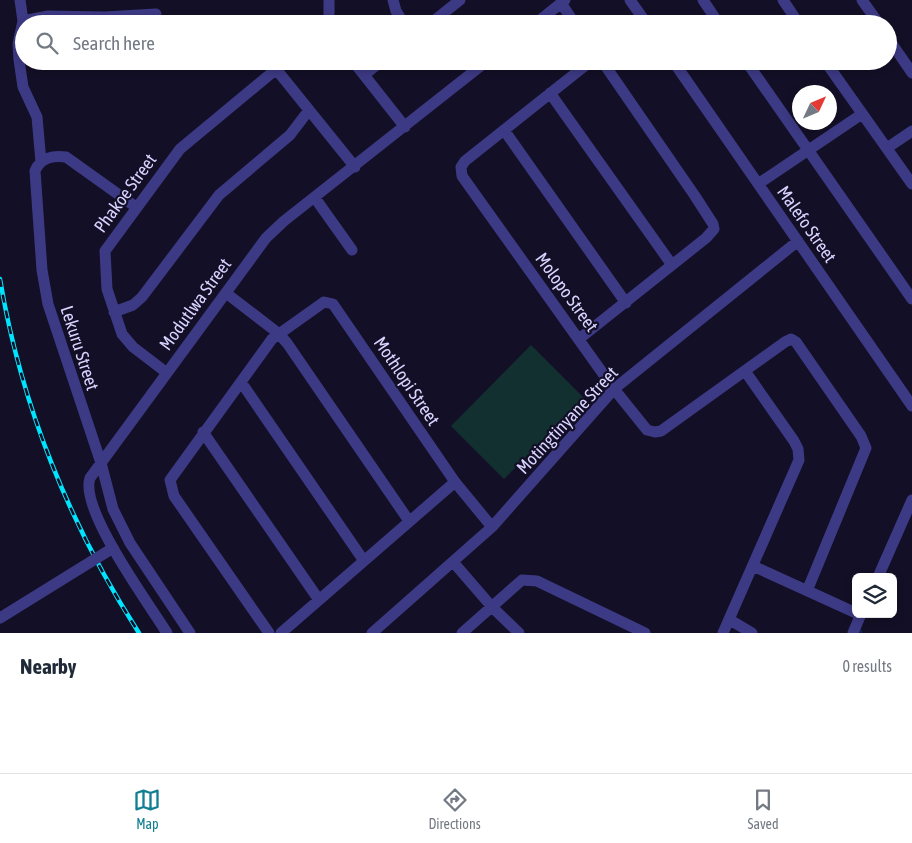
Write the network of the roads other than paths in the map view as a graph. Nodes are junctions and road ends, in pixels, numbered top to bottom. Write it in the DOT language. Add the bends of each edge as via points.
graph roads {
  1 [pos="20,0"];
  2 [pos="329,0"];
  3 [pos="393,0"];
  4 [pos="460,0"];
  5 [pos="630,0"];
  6 [pos="703,0"];
  7 [pos="783,0"];
  8 [pos="862,0"];
  9 [pos="563,2"];
  10 [pos="156,14"];
  11 [pos="22,15"];
  12 [pos="149,15"];
  13 [pos="329,15"];
  14 [pos="398,15"];
  15 [pos="441,15"];
  16 [pos="546,15"];
  17 [pos="571,15"];
  18 [pos="640,15"];
  19 [pos="713,15"];
  20 [pos="794,15"];
  21 [pos="873,15"];
  22 [pos="897,51"];
  23 [pos="21,70"];
  24 [pos="275,70"];
  25 [pos="277,70"];
  26 [pos="360,70"];
  27 [pos="370,70"];
  28 [pos="476,70"];
  29 [pos="579,70"];
  30 [pos="608,70"];
  31 [pos="679,70"];
  32 [pos="752,70"];
  33 [pos="831,70"];
  34 [pos="912,73"];
  35 [pos="364,75"];
  36 [pos="550,93"];
  37 [pos="309,110"];
  38 [pos="862,114"];
  39 [pos="405,126"];
  40 [pos="504,130"];
  41 [pos="912,131"];
  42 [pos="887,148"];
  43 [pos="808,150"];
  44 [pos="41,162"];
  45 [pos="355,167"];
  46 [pos="758,184"];
  47 [pos="912,184"];
  48 [pos="315,198"];
  49 [pos="136,207"];
  50 [pos="798,241"];
  51 [pos="352,250"];
  52 [pos="672,265"];
  53 [pos="226,293"];
  54 [pos="912,299"];
  55 [pos="626,303"];
  56 [pos="114,312"];
  57 [pos="278,333"];
  58 [pos="579,339"];
  59 [pos="745,371"];
  60 [pos="167,373"];
  61 [pos="241,382"];
  62 [pos="614,389"];
  63 [pos="912,406"];
  64 [pos="203,432"];
  65 [pos="101,463"];
  66 [pos="455,482"];
  67 [pos="912,500"];
  68 [pos="409,521"];
  69 [pos="492,527"];
  70 [pos="113,548"];
  71 [pos="364,561"];
  72 [pos="454,562"];
  73 [pos="753,566"];
  74 [pos="880,573"];
  75 [pos="808,591"];
  76 [pos="320,600"];
  77 [pos="492,606"];
  78 [pos="852,611"];
  79 [pos="0,618"];
  80 [pos="858,618"];
  81 [pos="730,620"];
  82 [pos="167,633"];
  83 [pos="190,633"];
  84 [pos="269,633"];
  85 [pos="281,633"];
  86 [pos="372,633"];
  87 [pos="462,633"];
  88 [pos="520,633"];
  89 [pos="645,633"];
  90 [pos="723,633"];
  91 [pos="752,633"];
  92 [pos="853,633"];
  1 -- 11 [label="street"];
  2 -- 13 [label="street"];
  3 -- 14 [label="street"];
  4 -- 15 [label="street"];
  5 -- 18 [label="street"];
  6 -- 19 [label="street"];
  7 -- 20 [label="street"];
  8 -- 21 [label="street"];
  9 -- 16 [label="street"];
  9 -- 17 [label="street"];
  10 -- 12 [label="street"];
  22 -- 34 [label="street"];
  23 -- 44 [label="street" via="36,117"];
  24 -- 49 [label="street, Phakoe Street" via="186,144"];
  25 -- 37 [label="street"];
  26 -- 35 [label="street"];
  27 -- 35 [label="street"];
  28 -- 39 [label="street, Modutlwa Street"];
  29 -- 36 [label="street"];
  30 -- 52 [label="street" via="713,225 709,236"];
  31 -- 46 [label="street, Malefo Street"];
  32 -- 43 [label="street"];
  33 -- 38 [label="street"];
  35 -- 39 [label="street"];
  36 -- 40 [label="street"];
  36 -- 52 [label="street"];
  37 -- 45 [label="street"];
  37 -- 56 [label="street" via="290,135 219,195 142,297 133,305"];
  38 -- 42 [label="street"];
  38 -- 43 [label="street"];
  39 -- 45 [label="street, Modutlwa Street"];
  40 -- 55 [label="street"];
  40 -- 58 [label="street, Molopo Street" via="465,161 461,167 464,179"];
  41 -- 42 [label="street"];
  42 -- 47 [label="street"];
  43 -- 46 [label="street"];
  43 -- 54 [label="street"];
  44 -- 49 [label="street" via="58,156 70,159"];
  44 -- 65 [label="street, Lekuru Street" via="34,176 48,304"];
  45 -- 48 [label="street, Modutlwa Street"];
  46 -- 50 [label="street, Malefo Street"];
  48 -- 51 [label="street"];
  48 -- 53 [label="street, Modutlwa Street" via="266,238"];
  49 -- 56 [label="street, Phakoe Street" via="104,254 107,289"];
  50 -- 62 [label="street, Motingtinyane Street"];
  50 -- 63 [label="street, Malefo Street"];
  52 -- 55 [label="street"];
  53 -- 57 [label="street"];
  53 -- 60 [label="street, Modutlwa Street"];
  55 -- 58 [label="street"];
  56 -- 60 [label="street, Phakoe Street" via="127,341"];
  57 -- 61 [label="street, Mothlopi Street"];
  57 -- 66 [label="street, Mothlopi Street" via="324,302 333,304"];
  57 -- 68 [label="street"];
  58 -- 62 [label="street, Molopo Street"];
  59 -- 62 [label="street, Molopo Street" via="663,429 653,432 642,425"];
  59 -- 73 [label="street" via="799,453 795,471"];
  59 -- 75 [label="street" via="785,342 793,340 861,436 866,448"];
  60 -- 65 [label="street, Modutlwa Street"];
  61 -- 64 [label="street, Mothlopi Street"];
  61 -- 71 [label="street"];
  62 -- 69 [label="street, Motingtinyane Street"];
  64 -- 76 [label="street"];
  64 -- 84 [label="street, Mothlopi Street" via="174,472 170,484 179,503"];
  65 -- 70 [label="street, Modutlwa Street" via="90,478 88,490"];
  65 -- 83 [label="street, Lekuru Street" via="118,521"];
  66 -- 68 [label="street"];
  66 -- 69 [label="street, Mothlopi Street"];
  67 -- 74 [label="street"];
  68 -- 71 [label="street"];
  69 -- 72 [label="street, Motingtinyane Street"];
  70 -- 79 [label="street, bridge"];
  70 -- 82 [label="street, Modutlwa Street"];
  71 -- 76 [label="street"];
  72 -- 77 [label="street"];
  72 -- 86 [label="street, Motingtinyane Street"];
  73 -- 75 [label="street"];
  73 -- 81 [label="street"];
  75 -- 78 [label="street"];
  76 -- 85 [label="street"];
  77 -- 87 [label="street"];
  77 -- 88 [label="street"];
  77 -- 89 [label="street" via="522,580 530,579"];
  80 -- 92 [label="street"];
  81 -- 90 [label="street"];
  81 -- 91 [label="street"];
}
